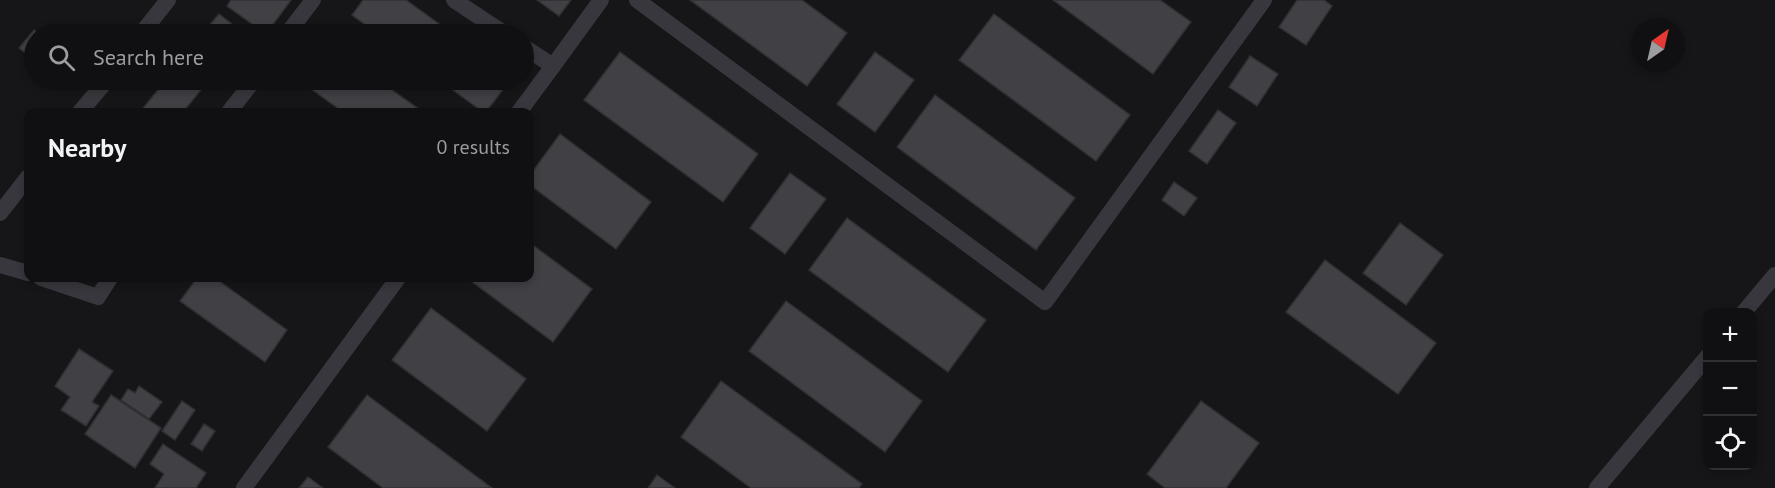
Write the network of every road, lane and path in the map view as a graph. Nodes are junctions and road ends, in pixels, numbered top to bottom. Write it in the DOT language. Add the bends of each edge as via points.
graph roads {
  1 [pos="168,0"];
  2 [pos="313,0"];
  3 [pos="454,0"];
  4 [pos="601,0"];
  5 [pos="637,0"];
  6 [pos="1264,0"];
  7 [pos="149,24"];
  8 [pos="295,24"];
  9 [pos="491,24"];
  10 [pos="534,54"];
  11 [pos="553,66"];
  12 [pos="99,90"];
  13 [pos="246,90"];
  14 [pos="83,108"];
  15 [pos="232,108"];
  16 [pos="522,108"];
  17 [pos="24,182"];
  18 [pos="0,213"];
  19 [pos="0,265"];
  20 [pos="24,272"];
  21 [pos="1775,275"];
  22 [pos="53,282"];
  23 [pos="107,282"];
  24 [pos="395,282"];
  25 [pos="1747,308"];
  26 [pos="1703,361"];
  27 [pos="244,488"];
  28 [pos="1597,488"];
  1 -- 7 [label="lane"];
  2 -- 8 [label="lane"];
  3 -- 9 [label="lane"];
  4 -- 11 [label="lane"];
  5 -- 6 [label="lane" via="1045,302"];
  10 -- 11 [label="lane"];
  11 -- 16 [label="lane"];
  12 -- 14 [label="lane"];
  13 -- 15 [label="lane"];
  17 -- 18 [label="lane"];
  19 -- 20 [label="lane"];
  21 -- 25 [label="lane"];
  22 -- 23 [label="lane" via="98,297"];
  24 -- 27 [label="lane"];
  26 -- 28 [label="lane"];
}
